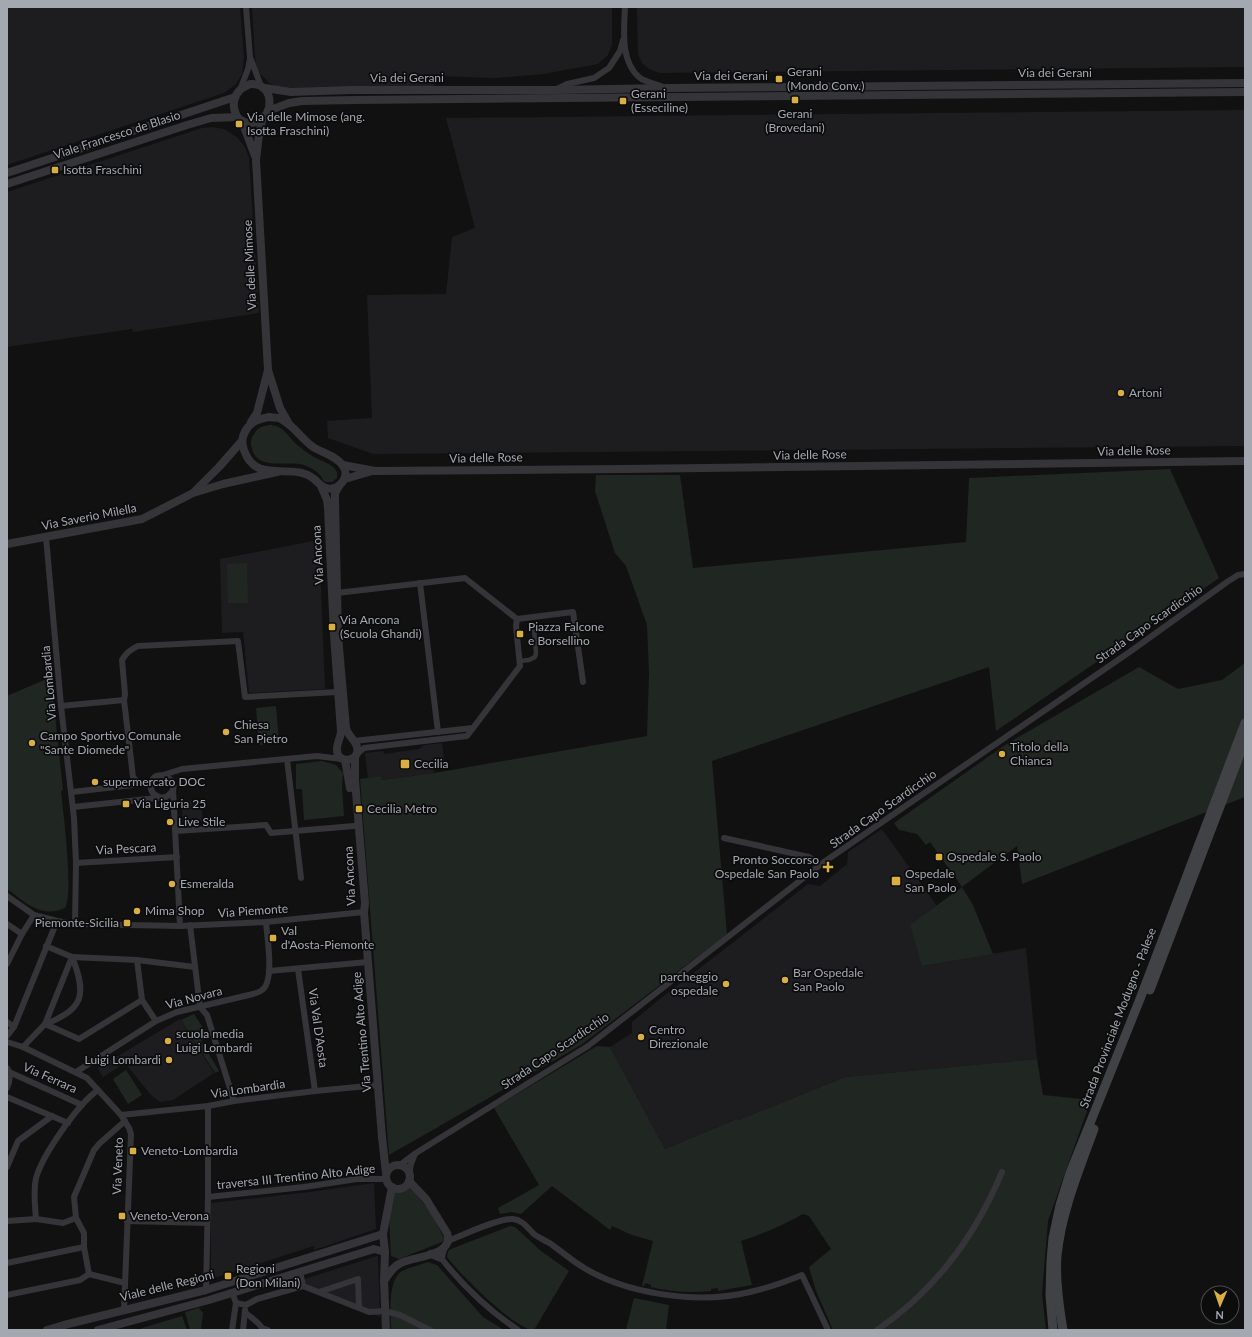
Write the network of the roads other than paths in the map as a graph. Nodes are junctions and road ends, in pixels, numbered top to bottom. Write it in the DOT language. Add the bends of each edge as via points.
graph roads {
  1 [pos="246,7"];
  2 [pos="624,7"];
  3 [pos="624,34"];
  4 [pos="250,57"];
  5 [pos="1245,84"];
  6 [pos="263,87"];
  7 [pos="667,88"];
  8 [pos="240,90"];
  9 [pos="556,90"];
  10 [pos="1245,92"];
  11 [pos="234,97"];
  12 [pos="266,114"];
  13 [pos="240,119"];
  14 [pos="256,160"];
  15 [pos="7,173"];
  16 [pos="7,184"];
  17 [pos="268,370"];
  18 [pos="250,424"];
  19 [pos="289,424"];
  20 [pos="241,442"];
  21 [pos="1245,461"];
  22 [pos="343,465"];
  23 [pos="375,471"];
  24 [pos="277,472"];
  25 [pos="344,479"];
  26 [pos="321,486"];
  27 [pos="339,486"];
  28 [pos="193,492"];
  29 [pos="46,537"];
  30 [pos="7,544"];
  31 [pos="1245,574"];
  32 [pos="1245,579"];
  33 [pos="1227,582"];
  34 [pos="420,583"];
  35 [pos="337,593"];
  36 [pos="517,619"];
  37 [pos="534,628"];
  38 [pos="520,661"];
  39 [pos="583,682"];
  40 [pos="337,692"];
  41 [pos="124,700"];
  42 [pos="61,706"];
  43 [pos="1245,723"];
  44 [pos="473,728"];
  45 [pos="438,732"];
  46 [pos="1245,741"];
  47 [pos="354,742"];
  48 [pos="338,745"];
  49 [pos="323,756"];
  50 [pos="356,756"];
  51 [pos="288,759"];
  52 [pos="343,759"];
  53 [pos="182,769"];
  54 [pos="163,775"];
  55 [pos="172,781"];
  56 [pos="149,783"];
  57 [pos="173,788"];
  58 [pos="72,792"];
  59 [pos="161,797"];
  60 [pos="175,806"];
  61 [pos="73,807"];
  62 [pos="354,826"];
  63 [pos="176,831"];
  64 [pos="294,831"];
  65 [pos="724,838"];
  66 [pos="177,856"];
  67 [pos="76,863"];
  68 [pos="821,865"];
  69 [pos="301,878"];
  70 [pos="7,896"];
  71 [pos="364,912"];
  72 [pos="34,915"];
  73 [pos="57,921"];
  74 [pos="266,922"];
  75 [pos="7,924"];
  76 [pos="75,924"];
  77 [pos="180,926"];
  78 [pos="190,926"];
  79 [pos="22,934"];
  80 [pos="46,946"];
  81 [pos="72,957"];
  82 [pos="137,960"];
  83 [pos="368,962"];
  84 [pos="7,964"];
  85 [pos="195,966"];
  86 [pos="298,969"];
  87 [pos="269,971"];
  88 [pos="142,1000"];
  89 [pos="200,1007"];
  90 [pos="156,1021"];
  91 [pos="7,1022"];
  92 [pos="45,1024"];
  93 [pos="14,1027"];
  94 [pos="7,1036"];
  95 [pos="7,1042"];
  96 [pos="23,1047"];
  97 [pos="8,1070"];
  98 [pos="76,1072"];
  99 [pos="378,1085"];
  100 [pos="7,1088"];
  101 [pos="98,1090"];
  102 [pos="315,1091"];
  103 [pos="7,1097"];
  104 [pos="234,1101"];
  105 [pos="82,1105"];
  106 [pos="208,1106"];
  107 [pos="52,1116"];
  108 [pos="121,1116"];
  109 [pos="126,1121"];
  110 [pos="68,1123"];
  111 [pos="383,1151"];
  112 [pos="416,1153"];
  113 [pos="397,1166"];
  114 [pos="7,1168"];
  115 [pos="1002,1172"];
  116 [pos="386,1176"];
  117 [pos="409,1177"];
  118 [pos="392,1187"];
  119 [pos="208,1197"];
  120 [pos="76,1218"];
  121 [pos="36,1219"];
  122 [pos="7,1221"];
  123 [pos="127,1221"];
  124 [pos="207,1223"];
  125 [pos="383,1234"];
  126 [pos="446,1245"];
  127 [pos="84,1247"];
  128 [pos="385,1252"];
  129 [pos="431,1254"];
  130 [pos="441,1258"];
  131 [pos="7,1263"];
  132 [pos="400,1263"];
  133 [pos="300,1272"];
  134 [pos="88,1274"];
  135 [pos="384,1281"];
  136 [pos="125,1283"];
  137 [pos="303,1286"];
  138 [pos="206,1290"];
  139 [pos="232,1292"];
  140 [pos="319,1292"];
  141 [pos="7,1295"];
  142 [pos="209,1300"];
  143 [pos="236,1303"];
  144 [pos="246,1305"];
  145 [pos="359,1308"];
  146 [pos="124,1310"];
  147 [pos="385,1311"];
  148 [pos="245,1312"];
  149 [pos="47,1330"];
  150 [pos="98,1330"];
  151 [pos="232,1330"];
  152 [pos="242,1330"];
  153 [pos="268,1330"];
  154 [pos="386,1330"];
  155 [pos="430,1330"];
  156 [pos="518,1330"];
  157 [pos="828,1330"];
  158 [pos="876,1330"];
  159 [pos="1053,1330"];
  160 [pos="1063,1330"];
  1 -- 4 [label="street"];
  2 -- 3 [label="street"];
  3 -- 7 [label="street" via="625,51 632,69 641,78"];
  3 -- 9 [label="street" via="620,51 609,68 594,78 567,84"];
  4 -- 6 [label="street"];
  4 -- 8 [label="street"];
  5 -- 7 [label="street, Via dei Gerani"];
  6 -- 8 [label="street" via="250,84"];
  6 -- 9 [label="street, Via dei Gerani" via="291,92"];
  6 -- 12 [label="street" via="270,102"];
  7 -- 9 [label="street, Via dei Gerani"];
  8 -- 11 [label="street"];
  10 -- 12 [label="street, Via dei Gerani" via="355,100 289,103"];
  11 -- 13 [label="street" via="234,108"];
  11 -- 15 [label="street, Viale Francesco de Blasio"];
  12 -- 13 [label="street" via="250,123"];
  12 -- 14 [label="street, Via delle Mimose" via="259,134"];
  13 -- 14 [label="street, Via delle Mimose" via="250,138"];
  13 -- 16 [label="street, Viale Francesco de Blasio" via="212,118"];
  14 -- 17 [label="street, Via delle Mimose"];
  17 -- 18 [label="street, Via delle Mimose" via="257,413"];
  17 -- 19 [label="street, Via delle Mimose" via="280,408"];
  18 -- 19 [label="street" via="257,419 280,418"];
  18 -- 20 [label="street, Via delle Mimose"];
  19 -- 22 [label="street, Via delle Mimose" via="301,438"];
  20 -- 24 [label="street" via="252,464 264,470"];
  20 -- 28 [label="street"];
  21 -- 23 [label="street, Via delle Rose"];
  22 -- 23 [label="street, Via delle Rose"];
  22 -- 25 [label="street"];
  23 -- 25 [label="street, Via delle Rose"];
  24 -- 26 [label="street" via="306,473"];
  24 -- 28 [label="street"];
  25 -- 27 [label="street"];
  26 -- 27 [label="street" via="329,489"];
  26 -- 40 [label="street, Via Ancona" via="328,508"];
  27 -- 35 [label="street, Via Ancona" via="335,493"];
  28 -- 29 [label="street, Via Saverio Milella" via="142,520"];
  29 -- 30 [label="street, Via Saverio Milella"];
  29 -- 42 [label="street, Via Lombardia"];
  31 -- 33 [label="street"];
  32 -- 33 [label="street"];
  33 -- 68 [label="street, Strada Capo Scardicchio"];
  34 -- 35 [label="street"];
  34 -- 36 [label="street" via="465,578"];
  34 -- 45 [label="street"];
  35 -- 47 [label="street, Via Ancona" via="346,728"];
  36 -- 38 [label="street"];
  36 -- 39 [label="street" via="573,612"];
  37 -- 38 [label="street" via="536,653 529,660"];
  38 -- 44 [label="street" via="520,666"];
  40 -- 41 [label="street" via="245,697 238,640 138,646 131,649 122,660"];
  40 -- 48 [label="street, Via Ancona" via="341,731"];
  41 -- 42 [label="street"];
  41 -- 56 [label="street" via="133,777 138,782"];
  42 -- 58 [label="street, Via Lombardia"];
  43 -- 159 [label="main road, Strada Provinciale Modugno - Palese" via="1140,999 1070,1173 1053,1238 1050,1296"];
  44 -- 45 [label="street"];
  44 -- 50 [label="street" via="467,736 364,748"];
  45 -- 47 [label="street"];
  46 -- 160 [label="main road, Strada Provinciale Modugno - Palese" via="1147,998 1094,1128 1069,1203 1060,1234 1057,1257 1058,1294"];
  47 -- 48 [label="street" via="344,740"];
  47 -- 50 [label="street" via="357,747"];
  48 -- 49 [label="street"];
  48 -- 52 [label="street" via="337,753"];
  49 -- 51 [label="street"];
  49 -- 52 [label="street"];
  50 -- 52 [label="street" via="352,759"];
  50 -- 71 [label="street, Via Ancona" via="354,780"];
  51 -- 53 [label="street"];
  51 -- 64 [label="street"];
  52 -- 62 [label="street, Via Ancona" via="350,780"];
  53 -- 54 [label="street"];
  53 -- 55 [label="street"];
  54 -- 55 [label="street"];
  54 -- 56 [label="street"];
  55 -- 57 [label="street"];
  56 -- 58 [label="street"];
  56 -- 59 [label="street" via="153,793"];
  57 -- 59 [label="street" via="169,795"];
  57 -- 60 [label="street"];
  58 -- 61 [label="street, Via Lombardia"];
  59 -- 60 [label="street" via="170,800"];
  59 -- 61 [label="street"];
  60 -- 63 [label="street"];
  61 -- 67 [label="street, Via Lombardia"];
  62 -- 64 [label="street"];
  62 -- 71 [label="street, Via Ancona" via="360,903"];
  63 -- 64 [label="street" via="266,826 270,833"];
  63 -- 66 [label="street"];
  64 -- 69 [label="street"];
  65 -- 68 [label="street" via="809,857"];
  66 -- 67 [label="street, Via Pescara"];
  66 -- 77 [label="street"];
  67 -- 76 [label="street, Via Lombardia"];
  68 -- 112 [label="street, Strada Capo Scardicchio" via="588,1046"];
  70 -- 72 [label="street, Via Piemonte"];
  71 -- 74 [label="street, Via Piemonte"];
  71 -- 83 [label="street, Via Trentino Alto Adige"];
  72 -- 73 [label="street, Via Piemonte"];
  72 -- 79 [label="street"];
  73 -- 76 [label="street, Via Piemonte"];
  73 -- 80 [label="street"];
  74 -- 78 [label="street, Via Piemonte"];
  74 -- 87 [label="street, Via Novara"];
  75 -- 79 [label="street"];
  76 -- 77 [label="street, Via Piemonte"];
  77 -- 78 [label="street, Via Piemonte"];
  78 -- 85 [label="street"];
  79 -- 84 [label="street"];
  80 -- 81 [label="street"];
  80 -- 93 [label="street"];
  81 -- 82 [label="street"];
  81 -- 92 [label="street"];
  81 -- 92 [label="street" via="80,982 79,1001 66,1015"];
  82 -- 85 [label="street"];
  82 -- 88 [label="street"];
  83 -- 86 [label="street"];
  83 -- 99 [label="street, Via Trentino Alto Adige"];
  85 -- 89 [label="street"];
  86 -- 87 [label="street"];
  86 -- 102 [label="street, Via Val D'Aosta"];
  87 -- 89 [label="street, Via Novara" via="267,984 263,990"];
  88 -- 90 [label="street"];
  88 -- 92 [label="street" via="79,1040"];
  89 -- 90 [label="street, Via Novara" via="177,1012"];
  89 -- 104 [label="street" via="207,1015"];
  90 -- 98 [label="street, Via Novara"];
  91 -- 93 [label="street"];
  92 -- 96 [label="street"];
  93 -- 94 [label="street"];
  95 -- 96 [label="street, Via Veneto"];
  96 -- 98 [label="street, Via Veneto"];
  97 -- 100 [label="street"];
  97 -- 105 [label="street, Via Ferrara"];
  98 -- 101 [label="street, Via Veneto" via="88,1078"];
  99 -- 102 [label="street, Via Lombardia"];
  99 -- 111 [label="street, Via Trentino Alto Adige"];
  101 -- 105 [label="street"];
  101 -- 108 [label="street, Via Veneto"];
  102 -- 104 [label="street, Via Lombardia"];
  103 -- 107 [label="street"];
  104 -- 106 [label="street, Via Lombardia"];
  105 -- 110 [label="street"];
  106 -- 108 [label="street, Via Lombardia"];
  106 -- 119 [label="street"];
  107 -- 110 [label="street"];
  107 -- 114 [label="street" via="18,1141"];
  108 -- 109 [label="street, Via Veneto"];
  109 -- 120 [label="street" via="100,1143 91,1156 74,1197"];
  109 -- 123 [label="street, Via Veneto" via="131,1134"];
  110 -- 121 [label="street" via="49,1150 36,1178"];
  111 -- 113 [label="street, Via Trentino Alto Adige"];
  111 -- 116 [label="street, Via Trentino Alto Adige"];
  112 -- 113 [label="street, Strada Capo Scardicchio"];
  112 -- 117 [label="street"];
  113 -- 116 [label="street"];
  113 -- 117 [label="street" via="406,1168"];
  115 -- 158 [label="street" via="982,1216 943,1272 911,1303"];
  116 -- 118 [label="street"];
  116 -- 119 [label="street, traversa III Trentino Alto Adige"];
  117 -- 118 [label="street" via="402,1188"];
  117 -- 126 [label="street" via="447,1233"];
  118 -- 125 [label="street"];
  119 -- 124 [label="street"];
  120 -- 121 [label="street" via="63,1223"];
  120 -- 127 [label="street" via="84,1233"];
  121 -- 122 [label="street"];
  123 -- 124 [label="street"];
  123 -- 136 [label="street, Via Veneto"];
  124 -- 138 [label="street"];
  125 -- 128 [label="street"];
  125 -- 138 [label="street, Viale delle Regioni"];
  126 -- 129 [label="street"];
  126 -- 130 [label="street"];
  126 -- 157 [label="street" via="504,1220 515,1219 586,1269 623,1285 650,1292 688,1298 721,1297 749,1293 802,1276"];
  127 -- 131 [label="street"];
  127 -- 134 [label="street"];
  128 -- 132 [label="street" via="393,1262"];
  128 -- 133 [label="street, Viale delle Regioni" via="374,1249"];
  128 -- 135 [label="street"];
  129 -- 130 [label="street"];
  129 -- 132 [label="street"];
  130 -- 156 [label="street" via="475,1297"];
  132 -- 135 [label="street"];
  133 -- 137 [label="street"];
  133 -- 139 [label="street, Viale delle Regioni"];
  134 -- 136 [label="street"];
  134 -- 141 [label="street" via="80,1280"];
  135 -- 147 [label="street"];
  136 -- 146 [label="street, Via Veneto"];
  137 -- 140 [label="street"];
  137 -- 144 [label="street" via="256,1299"];
  138 -- 142 [label="street"];
  138 -- 146 [label="street, Viale delle Regioni"];
  139 -- 142 [label="street, Viale delle Regioni"];
  139 -- 143 [label="street"];
  140 -- 145 [label="street"];
  140 -- 145 [label="street" via="358,1279"];
  142 -- 150 [label="street, Viale delle Regioni"];
  143 -- 144 [label="street"];
  143 -- 151 [label="street"];
  144 -- 148 [label="street"];
  145 -- 147 [label="street" via="369,1312"];
  146 -- 149 [label="street, Viale delle Regioni"];
  147 -- 154 [label="street"];
  147 -- 155 [label="street" via="400,1315"];
  148 -- 152 [label="street"];
  148 -- 153 [label="street" via="262,1328"];
}
